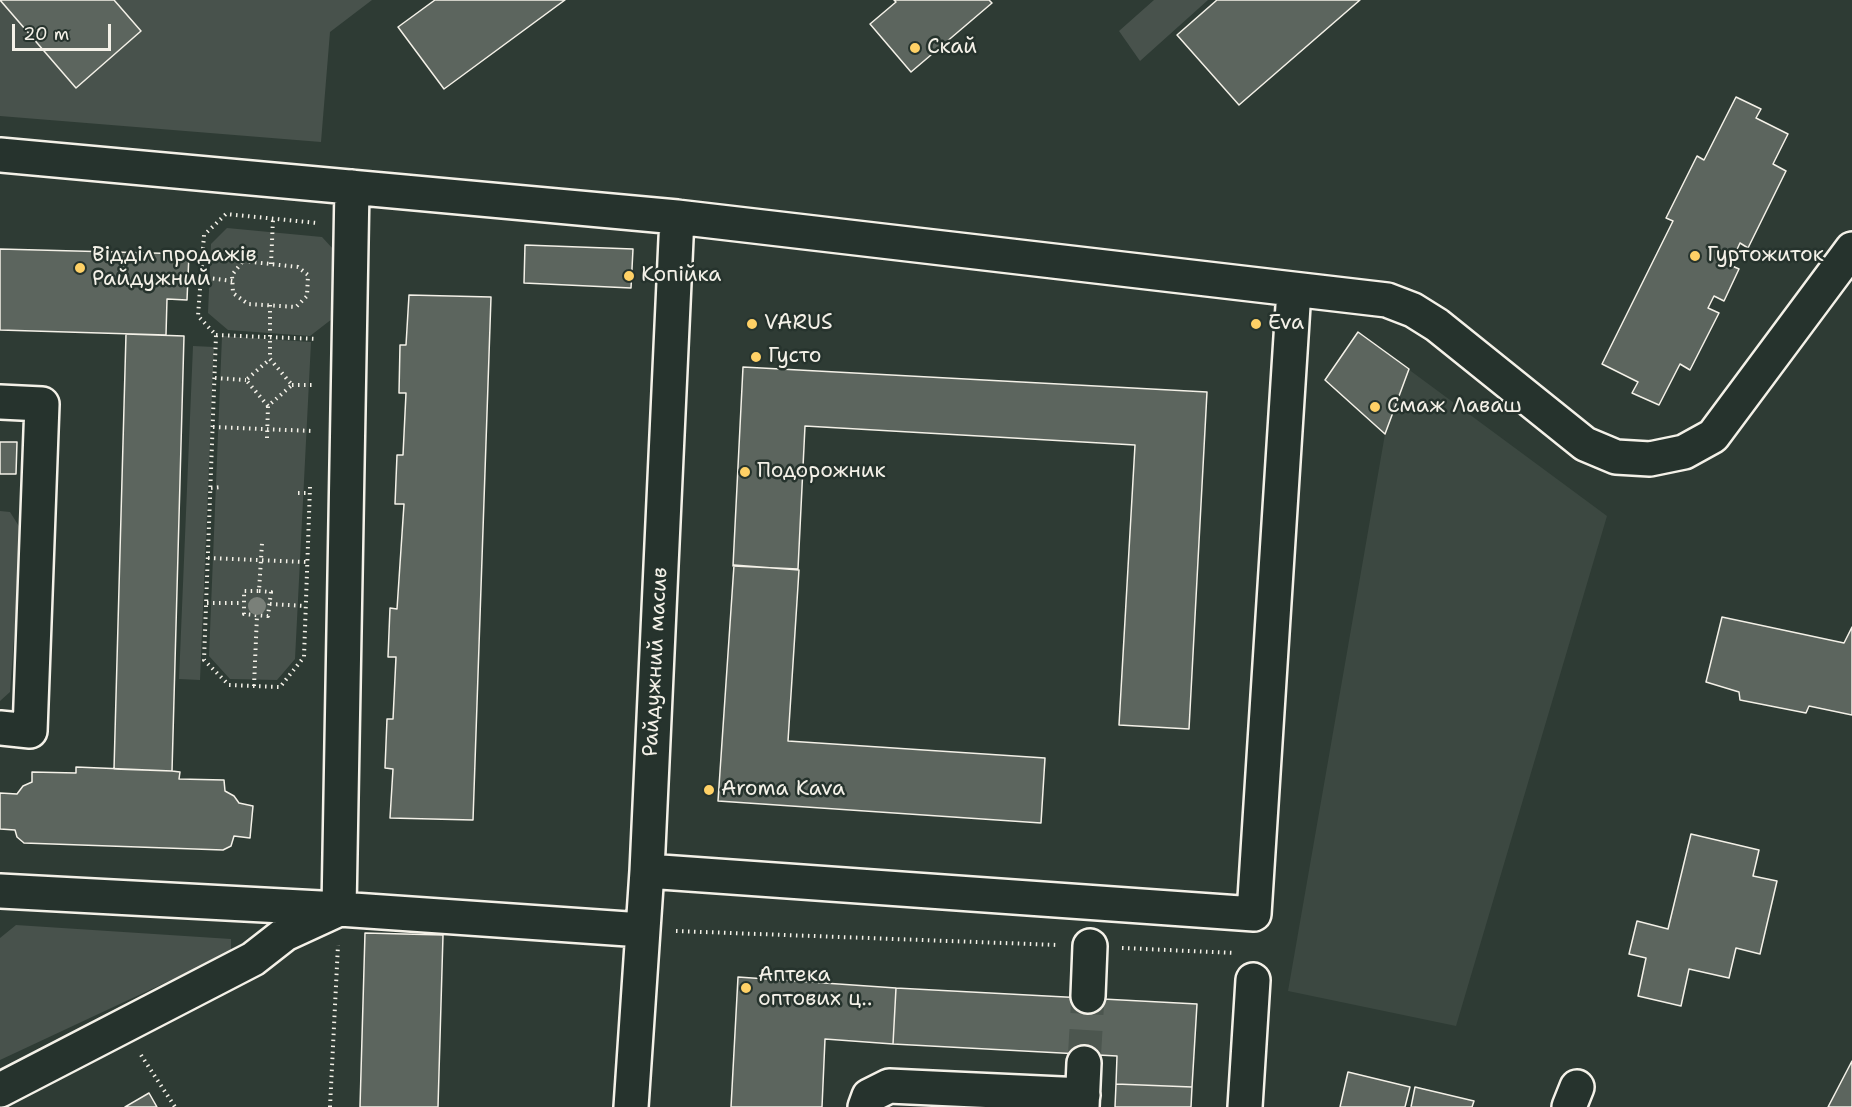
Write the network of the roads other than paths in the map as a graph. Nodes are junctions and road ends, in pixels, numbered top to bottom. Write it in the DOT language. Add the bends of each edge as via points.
graph roads {
  1 [pos="0,155"];
  2 [pos="352,187"];
  3 [pos="677,217"];
  4 [pos="1852,249"];
  5 [pos="1294,290"];
  6 [pos="0,402"];
  7 [pos="0,728"];
  8 [pos="647,872"];
  9 [pos="0,891"];
  10 [pos="339,909"];
  11 [pos="642,930"];
  12 [pos="1090,946"];
  13 [pos="1247,967"];
  14 [pos="1088,996"];
  15 [pos="1083,1088"];
  16 [pos="0,1090"];
  17 [pos="631,1107"];
  18 [pos="865,1107"];
  19 [pos="1245,1107"];
  1 -- 2 [label="street"];
  2 -- 3 [label="street"];
  2 -- 10 [label="street"];
  3 -- 5 [label="street"];
  3 -- 8 [label="street, Райдужний масив"];
  4 -- 5 [label="street" via="1713,436 1684,452 1650,459 1616,457 1585,444 1413,310 1387,300"];
  5 -- 8 [label="street" via="1254,914"];
  6 -- 7 [label="street" via="42,404 30,731"];
  8 -- 11 [label="street, Райдужний масив"];
  9 -- 10 [label="street"];
  10 -- 11 [label="street"];
  10 -- 16 [label="street" via="285,934 253,959"];
  11 -- 17 [label="street, Райдужний масив"];
  12 -- 14 [label="street"];
  13 -- 19 [label="street"];
  15 -- 18 [label="street" via="889,1086 869,1096"];
}
